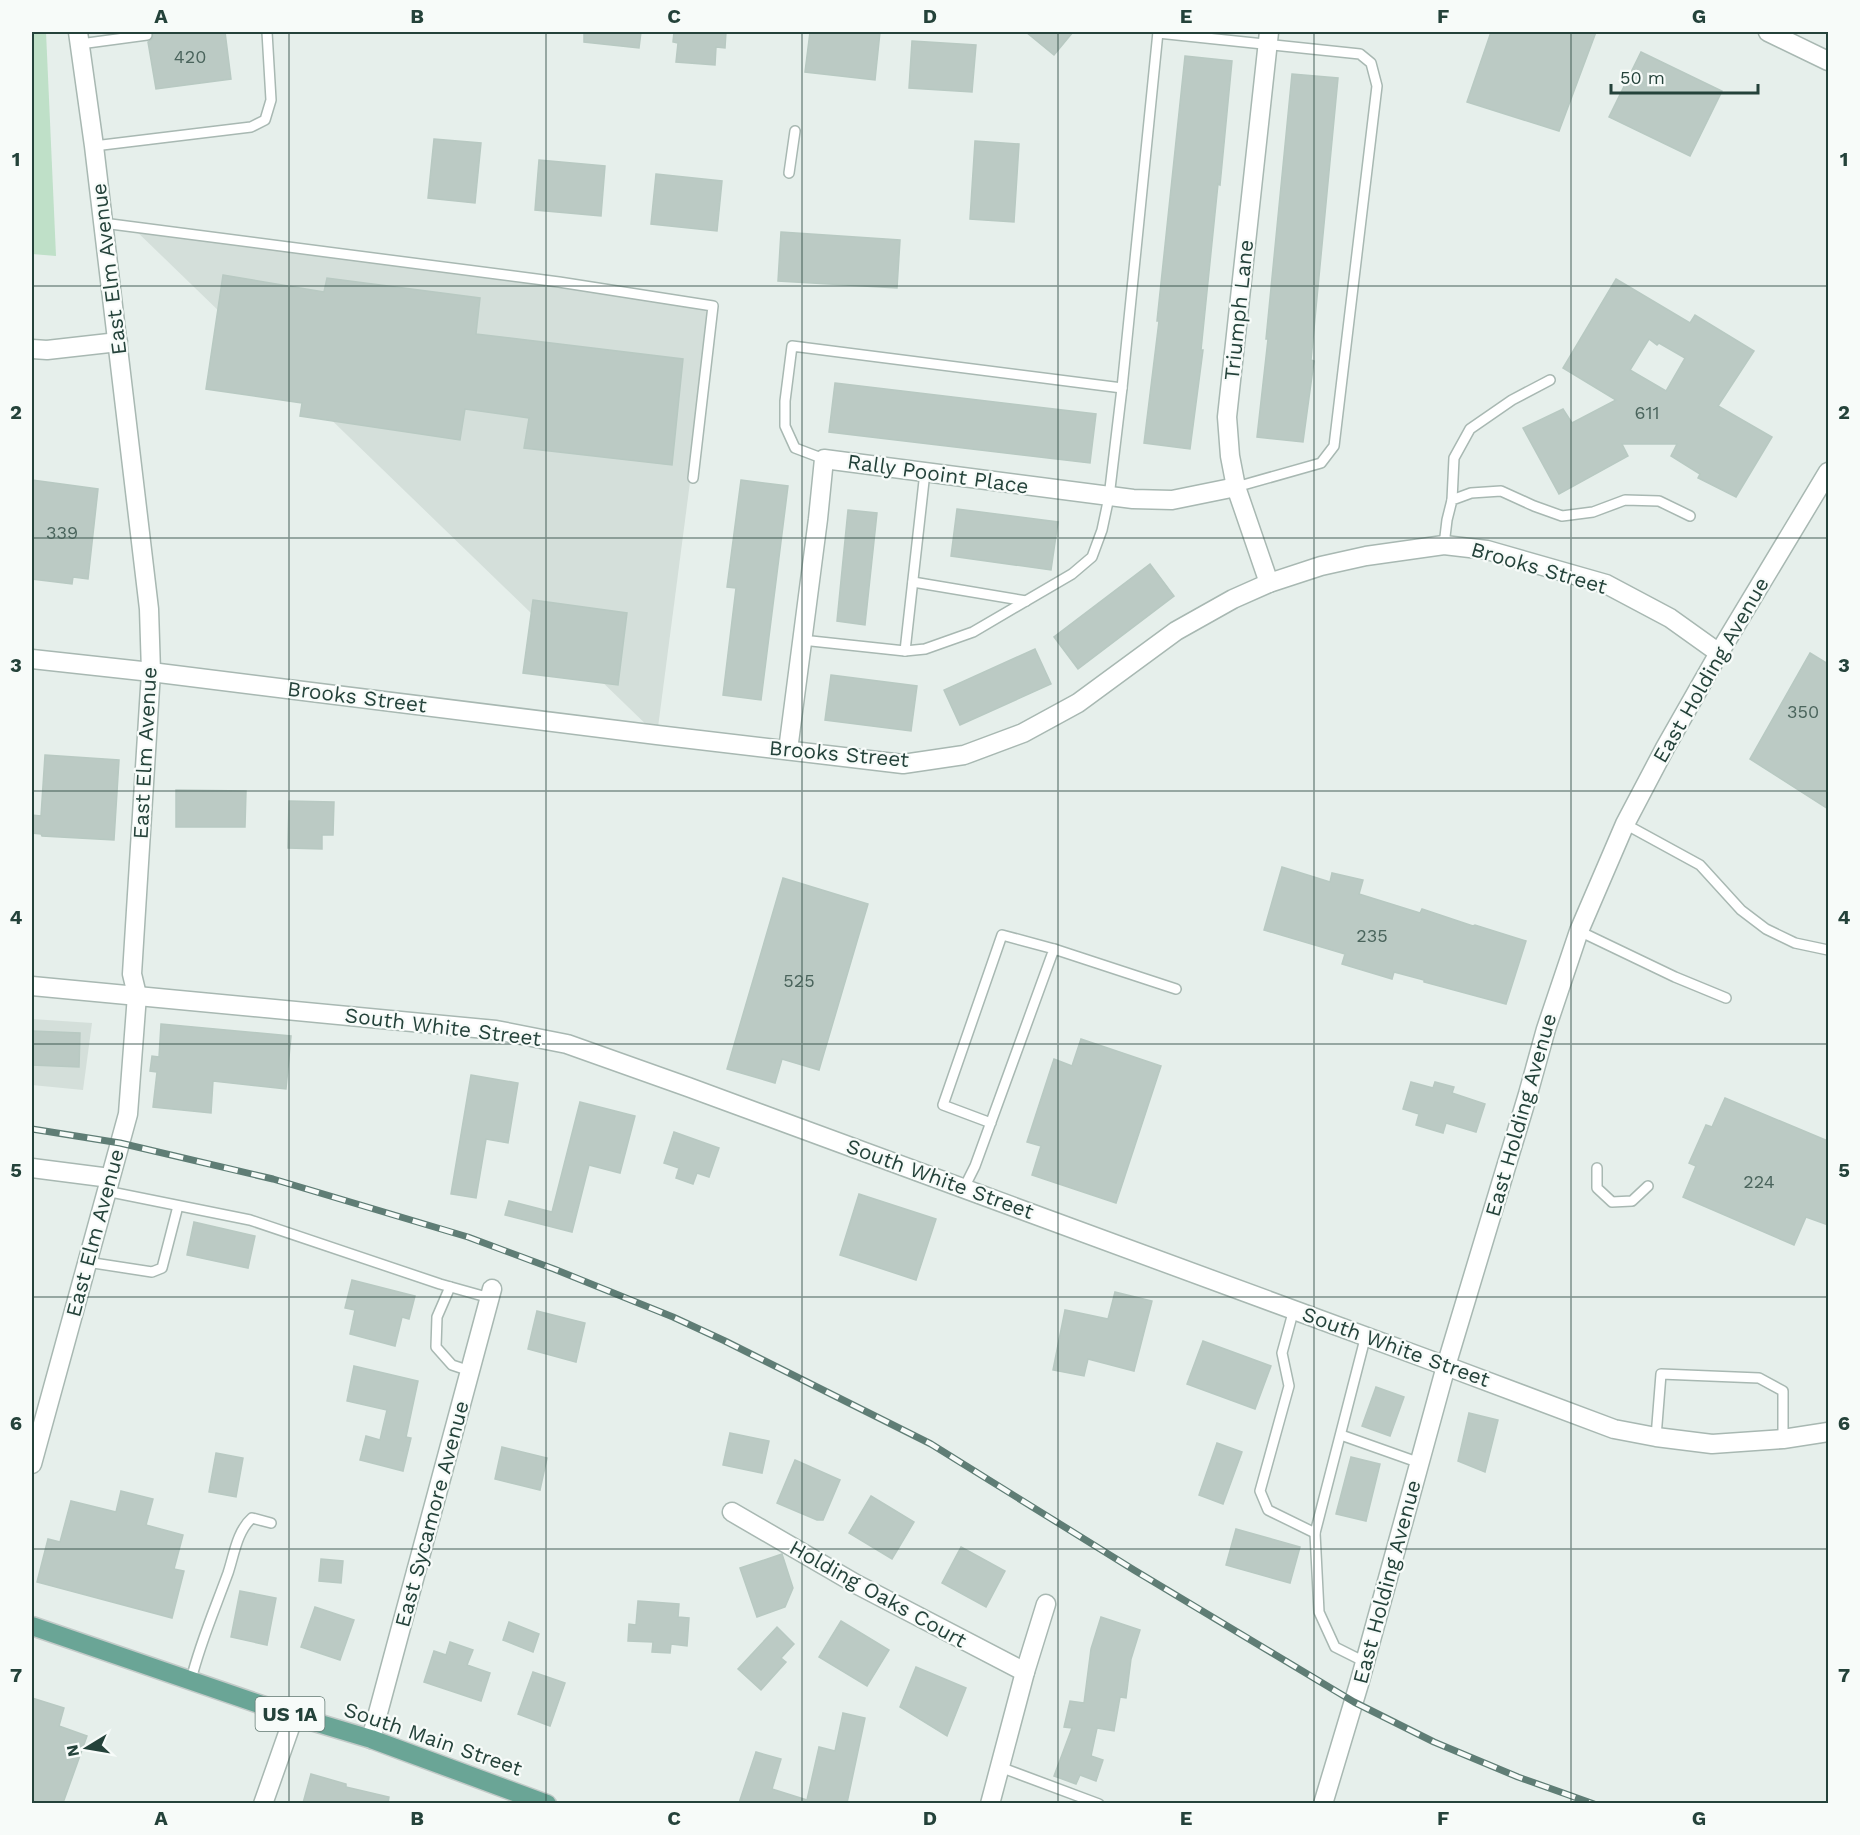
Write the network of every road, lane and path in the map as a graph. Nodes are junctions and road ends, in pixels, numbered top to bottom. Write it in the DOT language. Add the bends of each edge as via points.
graph roads {
  1 [pos="267,32"];
  2 [pos="1158,32"];
  3 [pos="1768,32"];
  4 [pos="147,35"];
  5 [pos="79,38"];
  6 [pos="1269,38"];
  7 [pos="1828,61"];
  8 [pos="795,131"];
  9 [pos="94,146"];
  10 [pos="789,173"];
  11 [pos="103,223"];
  12 [pos="118,342"];
  13 [pos="32,349"];
  14 [pos="1550,380"];
  15 [pos="1122,388"];
  16 [pos="824,459"];
  17 [pos="925,472"];
  18 [pos="1828,472"];
  19 [pos="693,478"];
  20 [pos="1236,487"];
  21 [pos="1109,497"];
  22 [pos="1452,500"];
  23 [pos="1690,516"];
  24 [pos="1444,544"];
  25 [pos="913,582"];
  26 [pos="1269,584"];
  27 [pos="1026,601"];
  28 [pos="802,640"];
  29 [pos="904,651"];
  30 [pos="1719,653"];
  31 [pos="32,659"];
  32 [pos="150,672"];
  33 [pos="788,750"];
  34 [pos="1625,824"];
  35 [pos="1579,931"];
  36 [pos="1054,949"];
  37 [pos="1828,950"];
  38 [pos="32,986"];
  39 [pos="1176,988"];
  40 [pos="137,995"];
  41 [pos="1726,998"];
  42 [pos="991,1123"];
  43 [pos="32,1168"];
  44 [pos="1597,1168"];
  45 [pos="108,1185"];
  46 [pos="1648,1186"];
  47 [pos="964,1188"];
  48 [pos="178,1206"];
  49 [pos="87,1262"];
  50 [pos="450,1287"];
  51 [pos="491,1293"];
  52 [pos="1294,1309"];
  53 [pos="1366,1335"];
  54 [pos="1446,1366"];
  55 [pos="470,1371"];
  56 [pos="1828,1432"];
  57 [pos="1341,1435"];
  58 [pos="1656,1437"];
  59 [pos="1783,1439"];
  60 [pos="1420,1462"];
  61 [pos="32,1464"];
  62 [pos="732,1512"];
  63 [pos="271,1522"];
  64 [pos="1315,1533"];
  65 [pos="1046,1604"];
  66 [pos="32,1626"];
  67 [pos="1365,1662"];
  68 [pos="1025,1672"];
  69 [pos="191,1680"];
  70 [pos="294,1716"];
  71 [pos="371,1739"];
  72 [pos="1000,1767"];
  73 [pos="263,1803"];
  74 [pos="547,1803"];
  75 [pos="990,1803"];
  76 [pos="1099,1803"];
  77 [pos="1323,1803"];
  1 -- 9 [label="lane" via="271,100 265,120 251,127"];
  2 -- 6 [label="lane"];
  2 -- 15 [label="lane"];
  3 -- 7 [label="street"];
  4 -- 5 [label="lane"];
  5 -- 9 [label="street, East Elm Avenue"];
  6 -- 20 [label="street, Triumph Lane" via="1227,417"];
  6 -- 20 [label="lane" via="1360,54 1371,63 1377,86 1334,446 1321,463"];
  8 -- 10 [label="lane"];
  9 -- 11 [label="street, East Elm Avenue"];
  11 -- 12 [label="street, East Elm Avenue"];
  11 -- 19 [label="lane" via="559,282 713,306"];
  12 -- 13 [label="street"];
  12 -- 32 [label="street, East Elm Avenue" via="149,609"];
  14 -- 22 [label="lane" via="1470,429 1454,458"];
  15 -- 16 [label="lane" via="792,346 785,426 795,448"];
  15 -- 21 [label="lane"];
  16 -- 17 [label="street, Rally Pooint Place"];
  16 -- 28 [label="street, Rally Pooint Place"];
  17 -- 21 [label="street, Rally Pooint Place"];
  17 -- 25 [label="lane"];
  18 -- 30 [label="street, East Holding Avenue"];
  20 -- 21 [label="street, Rally Pooint Place" via="1172,500"];
  20 -- 26 [label="street, Triumph Lane"];
  21 -- 27 [label="lane" via="1092,557 1072,574"];
  22 -- 23 [label="lane" via="1471,493 1501,491 1563,516 1593,512 1625,500 1659,501"];
  22 -- 24 [label="lane"];
  24 -- 26 [label="street, Brooks Street" via="1322,566"];
  24 -- 30 [label="street, Brooks Street" via="1487,550 1606,584 1670,618"];
  25 -- 27 [label="lane"];
  25 -- 29 [label="lane"];
  26 -- 33 [label="street, Brooks Street" via="1176,631 1078,703 1023,734 964,755 903,764"];
  27 -- 29 [label="lane" via="973,632 925,649"];
  28 -- 29 [label="lane"];
  28 -- 33 [label="street, Rally Pooint Place"];
  30 -- 34 [label="street, East Holding Avenue"];
  31 -- 32 [label="street, Brooks Street"];
  32 -- 33 [label="street, Brooks Street"];
  32 -- 40 [label="street, East Elm Avenue" via="132,974"];
  34 -- 35 [label="street, East Holding Avenue"];
  34 -- 37 [label="lane" via="1700,865 1741,910 1766,929 1795,943"];
  35 -- 41 [label="lane"];
  35 -- 54 [label="street, East Holding Avenue"];
  36 -- 39 [label="lane"];
  36 -- 42 [label="lane"];
  36 -- 42 [label="lane" via="1002,935 943,1105"];
  38 -- 40 [label="street, South White Street"];
  40 -- 45 [label="street, East Elm Avenue" via="128,1114"];
  40 -- 47 [label="street, South White Street" via="530,1035 567,1044"];
  42 -- 47 [label="lane"];
  43 -- 45 [label="street"];
  44 -- 46 [label="lane" via="1598,1188 1612,1202 1632,1201"];
  45 -- 48 [label="lane"];
  45 -- 49 [label="street, East Elm Avenue"];
  47 -- 52 [label="street, South White Street"];
  48 -- 49 [label="lane" via="162,1268 152,1272"];
  48 -- 50 [label="lane" via="250,1220"];
  49 -- 61 [label="street, East Elm Avenue"];
  50 -- 51 [label="lane"];
  50 -- 55 [label="lane" via="437,1317 436,1347 452,1365"];
  51 -- 55 [label="street, East Sycamore Avenue"];
  52 -- 53 [label="street, South White Street"];
  52 -- 64 [label="lane" via="1282,1353 1289,1386 1260,1491 1268,1510"];
  53 -- 54 [label="street, South White Street"];
  53 -- 57 [label="lane"];
  54 -- 58 [label="street, South White Street" via="1614,1429"];
  54 -- 60 [label="street, East Holding Avenue"];
  55 -- 71 [label="street, East Sycamore Avenue"];
  56 -- 59 [label="street, South White Street"];
  57 -- 60 [label="lane"];
  57 -- 64 [label="lane"];
  58 -- 59 [label="street, South White Street" via="1712,1444"];
  58 -- 59 [label="lane" via="1661,1374 1759,1377 1783,1391"];
  60 -- 67 [label="street, East Holding Avenue"];
  62 -- 68 [label="street, Holding Oaks Court" via="856,1584"];
  63 -- 69 [label="lane" via="252,1518 238,1540"];
  64 -- 67 [label="lane" via="1319,1612 1335,1647"];
  65 -- 68 [label="street"];
  66 -- 69 [label="main road, South Main Street / US 1A"];
  67 -- 77 [label="street, East Holding Avenue"];
  68 -- 72 [label="street"];
  69 -- 70 [label="main road, South Main Street / US 1A"];
  70 -- 71 [label="main road, South Main Street / US 1A"];
  70 -- 73 [label="street"];
  71 -- 74 [label="main road, South Main Street / US 1A"];
  72 -- 75 [label="street"];
  72 -- 76 [label="lane"];
}
